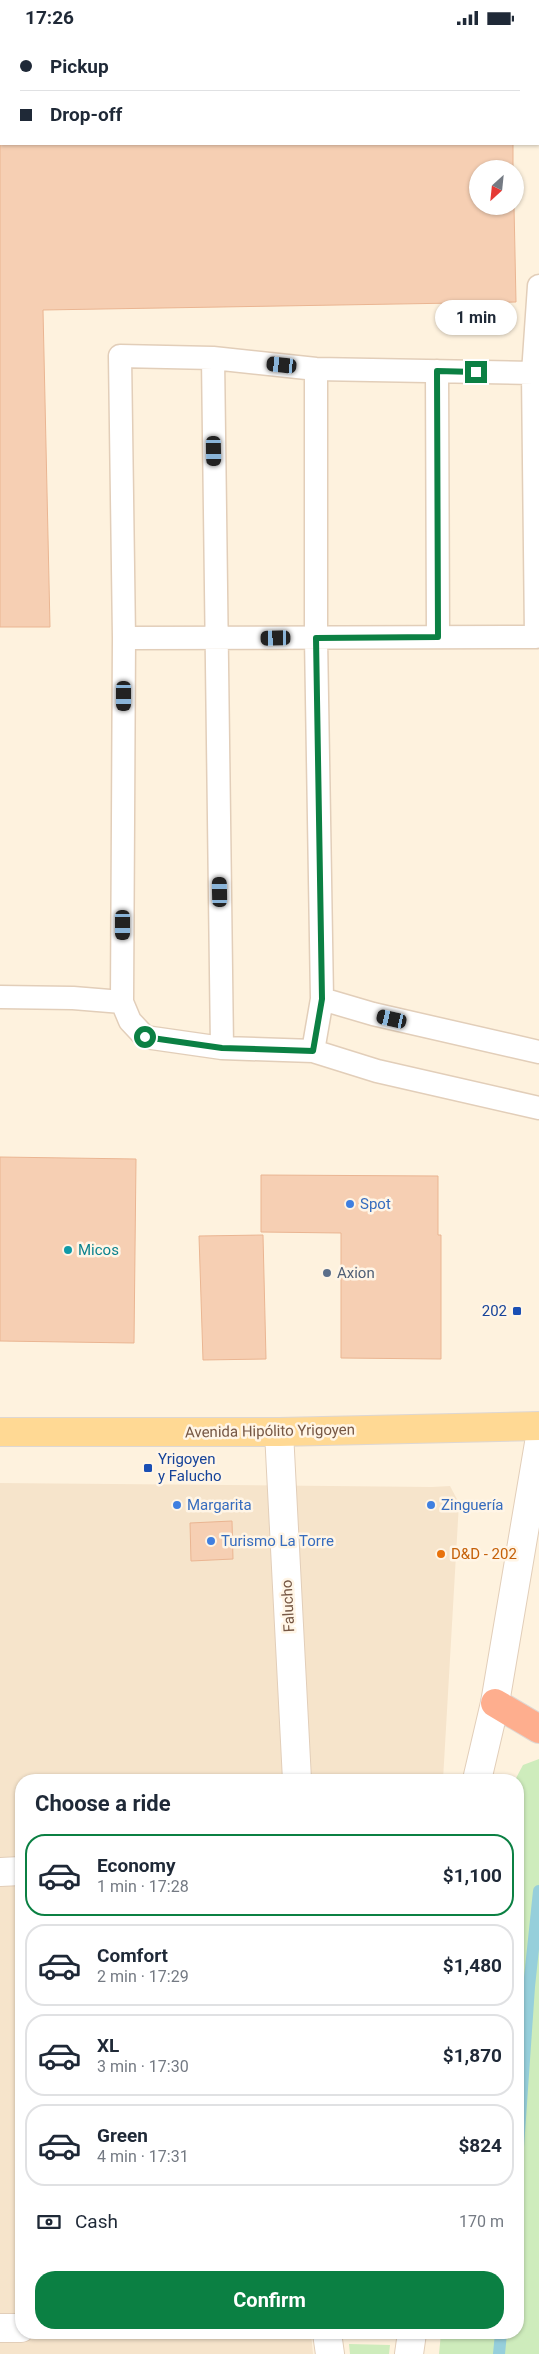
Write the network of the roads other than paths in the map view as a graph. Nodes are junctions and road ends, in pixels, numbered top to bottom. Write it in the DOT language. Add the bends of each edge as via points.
graph roads {
  1 [pos="539,286"];
  2 [pos="213,358"];
  3 [pos="316,369"];
  4 [pos="437,371"];
  5 [pos="533,373"];
  6 [pos="438,637"];
  7 [pos="124,638"];
  8 [pos="316,638"];
  9 [pos="217,639"];
  10 [pos="0,997"];
  11 [pos="322,999"];
  12 [pos="122,1001"];
  13 [pos="222,1048"];
  14 [pos="313,1051"];
  15 [pos="539,1053"];
  16 [pos="539,1108"];
  17 [pos="539,1426"];
  18 [pos="0,1432"];
  19 [pos="279,1433"];
  20 [pos="539,1443"];
  21 [pos="495,1703"];
  22 [pos="539,1729"];
  23 [pos="297,1774"];
  24 [pos="478,1774"];
  25 [pos="0,1871"];
  26 [pos="15,1871"];
  27 [pos="0,2328"];
  28 [pos="15,2328"];
  29 [pos="328,2339"];
  30 [pos="411,2339"];
  31 [pos="330,2354"];
  32 [pos="409,2354"];
  1 -- 5 [label="lane"];
  2 -- 3 [label="lane"];
  2 -- 7 [label="lane" via="120,356"];
  2 -- 9 [label="lane"];
  3 -- 4 [label="lane"];
  3 -- 8 [label="lane"];
  4 -- 5 [label="lane"];
  4 -- 6 [label="lane"];
  5 -- 6 [label="lane" via="536,637"];
  6 -- 8 [label="lane"];
  7 -- 9 [label="lane"];
  7 -- 12 [label="lane"];
  8 -- 9 [label="lane"];
  8 -- 11 [label="lane"];
  9 -- 13 [label="lane"];
  10 -- 12 [label="lane"];
  11 -- 14 [label="lane"];
  11 -- 15 [label="lane"];
  12 -- 13 [label="lane" via="130,1021 145,1037"];
  13 -- 14 [label="lane"];
  14 -- 16 [label="lane" via="377,1071"];
  17 -- 19 [label="main road, Avenida Hipólito Yrigoyen"];
  18 -- 19 [label="main road, Avenida Hipólito Yrigoyen"];
  19 -- 23 [label="street, Falucho"];
  20 -- 21 [label="street"];
  21 -- 22 [label="highway"];
  21 -- 24 [label="street"];
  25 -- 26 [label="street"];
  27 -- 28 [label="street"];
  29 -- 31 [label="street"];
  30 -- 32 [label="street"];
}
